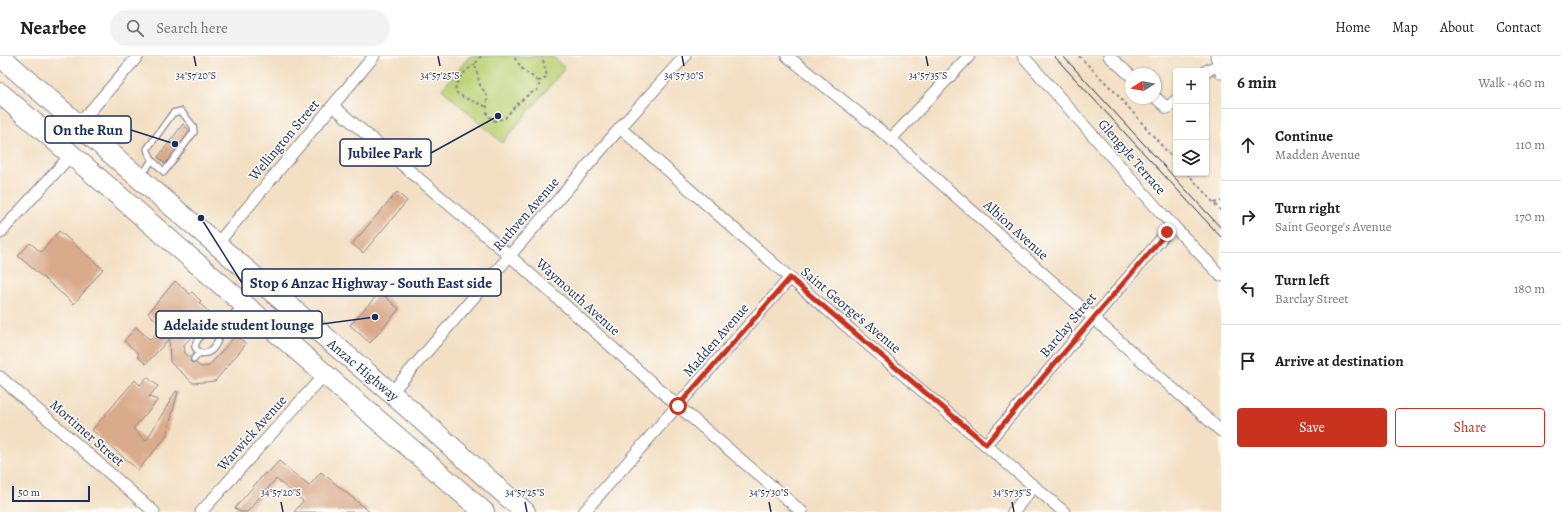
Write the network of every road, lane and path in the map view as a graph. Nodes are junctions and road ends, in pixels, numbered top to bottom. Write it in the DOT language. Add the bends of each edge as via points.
graph roads {
  1 [pos="0,56"];
  2 [pos="138,56"];
  3 [pos="374,56"];
  4 [pos="480,56"];
  5 [pos="513,56"];
  6 [pos="542,56"];
  7 [pos="685,56"];
  8 [pos="787,56"];
  9 [pos="969,56"];
  10 [pos="1023,56"];
  11 [pos="1079,56"];
  12 [pos="1109,56"];
  13 [pos="1219,65"];
  14 [pos="476,66"];
  15 [pos="1209,70"];
  16 [pos="1125,71"];
  17 [pos="538,81"];
  18 [pos="0,93"];
  19 [pos="1161,102"];
  20 [pos="1173,103"];
  21 [pos="333,106"];
  22 [pos="487,107"];
  23 [pos="79,124"];
  24 [pos="620,128"];
  25 [pos="891,139"];
  26 [pos="71,154"];
  27 [pos="1173,159"];
  28 [pos="152,160"];
  29 [pos="124,164"];
  30 [pos="1189,176"];
  31 [pos="140,179"];
  32 [pos="158,194"];
  33 [pos="121,196"];
  34 [pos="1221,201"];
  35 [pos="1214,203"];
  36 [pos="1221,211"];
  37 [pos="148,220"];
  38 [pos="1172,225"];
  39 [pos="0,233"];
  40 [pos="217,244"];
  41 [pos="510,256"];
  42 [pos="1221,276"];
  43 [pos="790,278"];
  44 [pos="243,302"];
  45 [pos="290,308"];
  46 [pos="1093,318"];
  47 [pos="219,329"];
  48 [pos="274,329"];
  49 [pos="199,353"];
  50 [pos="194,359"];
  51 [pos="325,374"];
  52 [pos="0,377"];
  53 [pos="391,393"];
  54 [pos="678,406"];
  55 [pos="1221,431"];
  56 [pos="986,444"];
  57 [pos="1034,486"];
  58 [pos="154,512"];
  59 [pos="201,512"];
  60 [pos="484,512"];
  61 [pos="525,512"];
  62 [pos="584,512"];
  63 [pos="802,512"];
  64 [pos="1012,512"];
  65 [pos="1064,512"];
  1 -- 23 [label="highway, Anzac Highway"];
  2 -- 23 [label="street"];
  3 -- 21 [label="street, Wellington Street"];
  4 -- 14 [label="path"];
  5 -- 17 [label="path" via="524,71"];
  6 -- 17 [label="path" via="547,76"];
  7 -- 24 [label="street, Ruthven Avenue"];
  8 -- 25 [label="street, Albion Avenue"];
  9 -- 25 [label="street"];
  10 -- 38 [label="street, Glengyle Terrace"];
  11 -- 27 [label="path" via="1115,92"];
  12 -- 16 [label="street"];
  13 -- 15 [label="street"];
  14 -- 22 [label="path" via="480,84 487,96"];
  14 -- 22 [label="path" via="465,71 456,84 455,91 460,97"];
  17 -- 22 [label="path" via="540,87 515,106 502,120 491,119 487,114"];
  18 -- 26 [label="highway, Anzac Highway"];
  19 -- 20 [label="street" via="1167,108"];
  21 -- 40 [label="street, Wellington Street"];
  21 -- 41 [label="street, Waymouth Avenue"];
  23 -- 29 [label="highway, Anzac Highway"];
  24 -- 41 [label="street, Ruthven Avenue"];
  24 -- 43 [label="street, Saint George's Avenue"];
  25 -- 46 [label="street, Albion Avenue"];
  26 -- 33 [label="highway, Anzac Highway"];
  26 -- 39 [label="street"];
  28 -- 28 [label="lane" via="147,149 173,113 181,111 194,132 164,172"];
  28 -- 31 [label="lane"];
  29 -- 31 [label="highway, Anzac Highway"];
  29 -- 33 [label="highway" via="126,177 133,190 130,196"];
  30 -- 35 [label="path"];
  31 -- 32 [label="highway, Anzac Highway"];
  32 -- 37 [label="highway" via="150,195 144,203 144,213"];
  32 -- 40 [label="highway, Anzac Highway"];
  33 -- 37 [label="highway, Anzac Highway"];
  34 -- 35 [label="path"];
  35 -- 36 [label="path"];
  37 -- 44 [label="highway, Anzac Highway"];
  38 -- 42 [label="street, Glengyle Terrace"];
  38 -- 46 [label="street, Barclay Street"];
  40 -- 45 [label="highway, Anzac Highway"];
  41 -- 53 [label="street, Ruthven Avenue"];
  41 -- 54 [label="street, Waymouth Avenue"];
  43 -- 54 [label="street, Madden Avenue"];
  43 -- 56 [label="street, Saint George's Avenue"];
  44 -- 47 [label="lane"];
  44 -- 48 [label="highway, Anzac Highway"];
  45 -- 48 [label="highway"];
  45 -- 53 [label="highway, Anzac Highway"];
  46 -- 55 [label="street, Albion Avenue"];
  46 -- 56 [label="street, Barclay Street"];
  47 -- 49 [label="lane" via="219,341 204,354"];
  47 -- 49 [label="lane" via="207,330 197,341"];
  48 -- 51 [label="highway, Anzac Highway"];
  49 -- 50 [label="lane"];
  51 -- 59 [label="street, Warwick Avenue"];
  51 -- 60 [label="highway, Anzac Highway"];
  52 -- 58 [label="street, Mortimer Street"];
  53 -- 61 [label="highway, Anzac Highway"];
  54 -- 62 [label="street, Madden Avenue"];
  54 -- 63 [label="street, Waymouth Avenue"];
  56 -- 57 [label="street, Saint George's Avenue"];
  57 -- 64 [label="street"];
  57 -- 65 [label="street, Saint George's Avenue"];
}
